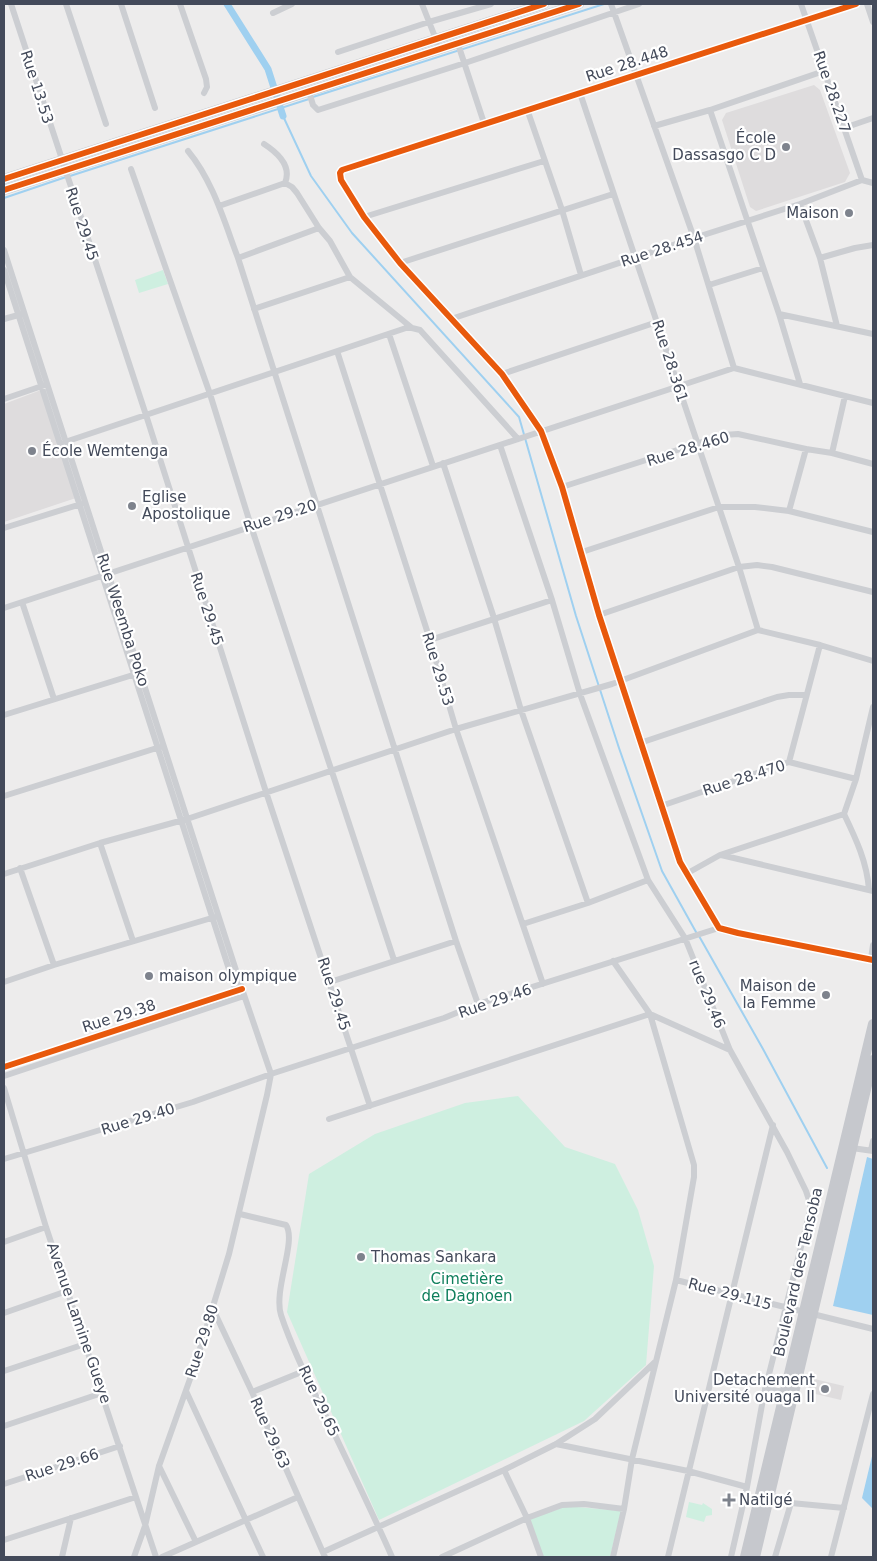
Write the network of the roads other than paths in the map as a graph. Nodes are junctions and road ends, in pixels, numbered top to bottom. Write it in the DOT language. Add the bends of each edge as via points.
graph roads {
  1 [pos="11,4"];
  2 [pos="66,4"];
  3 [pos="121,4"];
  4 [pos="180,4"];
  5 [pos="292,4"];
  6 [pos="422,4"];
  7 [pos="491,4"];
  8 [pos="544,4"];
  9 [pos="579,4"];
  10 [pos="611,4"];
  11 [pos="639,4"];
  12 [pos="801,4"];
  13 [pos="856,4"];
  14 [pos="867,4"];
  15 [pos="614,12"];
  16 [pos="273,13"];
  17 [pos="806,20"];
  18 [pos="429,22"];
  19 [pos="873,22"];
  20 [pos="438,44"];
  21 [pos="458,44"];
  22 [pos="338,52"];
  23 [pos="465,63"];
  24 [pos="824,72"];
  25 [pos="637,74"];
  26 [pos="293,91"];
  27 [pos="309,92"];
  28 [pos="204,93"];
  29 [pos="580,93"];
  30 [pos="155,108"];
  31 [pos="526,109"];
  32 [pos="710,110"];
  33 [pos="873,118"];
  34 [pos="484,123"];
  35 [pos="106,124"];
  36 [pos="654,126"];
  37 [pos="844,128"];
  38 [pos="264,144"];
  39 [pos="188,151"];
  40 [pos="544,161"];
  41 [pos="63,165"];
  42 [pos="132,169"];
  43 [pos="4,179"];
  44 [pos="862,180"];
  45 [pos="285,183"];
  46 [pos="873,184"];
  47 [pos="4,190"];
  48 [pos="613,194"];
  49 [pos="800,204"];
  50 [pos="219,206"];
  51 [pos="562,210"];
  52 [pos="364,217"];
  53 [pos="748,221"];
  54 [pos="319,228"];
  55 [pos="694,238"];
  56 [pos="873,245"];
  57 [pos="4,250"];
  58 [pos="238,258"];
  59 [pos="636,258"];
  60 [pos="820,258"];
  61 [pos="400,264"];
  62 [pos="763,268"];
  63 [pos="4,270"];
  64 [pos="350,276"];
  65 [pos="581,276"];
  66 [pos="709,285"];
  67 [pos="254,309"];
  68 [pos="21,314"];
  69 [pos="779,314"];
  70 [pos="4,319"];
  71 [pos="451,319"];
  72 [pos="657,322"];
  73 [pos="837,326"];
  74 [pos="412,328"];
  75 [pos="389,334"];
  76 [pos="873,334"];
  77 [pos="337,351"];
  78 [pos="734,368"];
  79 [pos="275,372"];
  80 [pos="502,374"];
  81 [pos="800,384"];
  82 [pos="44,386"];
  83 [pos="678,386"];
  84 [pos="210,394"];
  85 [pos="845,396"];
  86 [pos="4,399"];
  87 [pos="873,403"];
  88 [pos="146,415"];
  89 [pos="541,431"];
  90 [pos="519,438"];
  91 [pos="66,442"];
  92 [pos="697,444"];
  93 [pos="500,445"];
  94 [pos="806,449"];
  95 [pos="832,453"];
  96 [pos="443,463"];
  97 [pos="873,464"];
  98 [pos="433,466"];
  99 [pos="378,484"];
  100 [pos="562,488"];
  101 [pos="82,503"];
  102 [pos="316,505"];
  103 [pos="719,507"];
  104 [pos="789,511"];
  105 [pos="251,526"];
  106 [pos="4,528"];
  107 [pos="873,532"];
  108 [pos="188,547"];
  109 [pos="582,552"];
  110 [pos="739,567"];
  111 [pos="105,574"];
  112 [pos="873,592"];
  113 [pos="552,600"];
  114 [pos="22,602"];
  115 [pos="4,608"];
  116 [pos="600,615"];
  117 [pos="494,618"];
  118 [pos="758,630"];
  119 [pos="430,640"];
  120 [pos="820,645"];
  121 [pos="873,661"];
  122 [pos="137,674"];
  123 [pos="621,681"];
  124 [pos="582,693"];
  125 [pos="806,695"];
  126 [pos="54,699"];
  127 [pos="873,708"];
  128 [pos="521,710"];
  129 [pos="4,715"];
  130 [pos="456,729"];
  131 [pos="640,743"];
  132 [pos="161,747"];
  133 [pos="395,750"];
  134 [pos="789,762"];
  135 [pos="331,771"];
  136 [pos="856,779"];
  137 [pos="266,792"];
  138 [pos="4,796"];
  139 [pos="661,806"];
  140 [pos="844,814"];
  141 [pos="184,820"];
  142 [pos="100,843"];
  143 [pos="720,855"];
  144 [pos="20,868"];
  145 [pos="4,874"];
  146 [pos="686,874"];
  147 [pos="648,880"];
  148 [pos="871,890"];
  149 [pos="588,903"];
  150 [pos="215,917"];
  151 [pos="523,924"];
  152 [pos="719,928"];
  153 [pos="684,938"];
  154 [pos="133,941"];
  155 [pos="456,941"];
  156 [pos="873,945"];
  157 [pos="872,959"];
  158 [pos="394,960"];
  159 [pos="614,961"];
  160 [pos="54,965"];
  161 [pos="4,982"];
  162 [pos="330,982"];
  163 [pos="542,984"];
  164 [pos="239,990"];
  165 [pos="244,996"];
  166 [pos="478,1004"];
  167 [pos="650,1014"];
  168 [pos="873,1024"];
  169 [pos="352,1047"];
  170 [pos="730,1050"];
  171 [pos="873,1060"];
  172 [pos="4,1066"];
  173 [pos="271,1074"];
  174 [pos="4,1076"];
  175 [pos="4,1088"];
  176 [pos="370,1106"];
  177 [pos="329,1119"];
  178 [pos="773,1125"];
  179 [pos="873,1141"];
  180 [pos="852,1148"];
  181 [pos="872,1151"];
  182 [pos="24,1152"];
  183 [pos="4,1159"];
  184 [pos="240,1214"];
  185 [pos="46,1227"];
  186 [pos="4,1242"];
  187 [pos="676,1280"];
  188 [pos="67,1291"];
  189 [pos="731,1293"];
  190 [pos="785,1308"];
  191 [pos="212,1309"];
  192 [pos="4,1313"];
  193 [pos="808,1314"];
  194 [pos="873,1329"];
  195 [pos="85,1344"];
  196 [pos="656,1362"];
  197 [pos="4,1371"];
  198 [pos="304,1371"];
  199 [pos="765,1389"];
  200 [pos="186,1391"];
  201 [pos="252,1392"];
  202 [pos="785,1392"];
  203 [pos="102,1393"];
  204 [pos="873,1394"];
  205 [pos="4,1426"];
  206 [pos="556,1444"];
  207 [pos="120,1446"];
  208 [pos="632,1459"];
  209 [pos="159,1466"];
  210 [pos="504,1470"];
  211 [pos="688,1471"];
  212 [pos="4,1484"];
  213 [pos="747,1487"];
  214 [pos="770,1495"];
  215 [pos="136,1497"];
  216 [pos="298,1497"];
  217 [pos="791,1503"];
  218 [pos="844,1508"];
  219 [pos="624,1509"];
  220 [pos="72,1518"];
  221 [pos="527,1518"];
  222 [pos="246,1520"];
  223 [pos="145,1526"];
  224 [pos="379,1527"];
  225 [pos="4,1540"];
  226 [pos="196,1542"];
  227 [pos="324,1555"];
  228 [pos="62,1557"];
  229 [pos="134,1557"];
  230 [pos="156,1557"];
  231 [pos="162,1557"];
  232 [pos="263,1557"];
  233 [pos="392,1557"];
  234 [pos="442,1557"];
  235 [pos="541,1557"];
  236 [pos="613,1557"];
  237 [pos="668,1557"];
  238 [pos="731,1557"];
  239 [pos="745,1557"];
  240 [pos="755,1557"];
  241 [pos="775,1557"];
  242 [pos="831,1557"];
  1 -- 41 [label="street, Rue 13.53"];
  2 -- 35 [label="street"];
  3 -- 30 [label="street"];
  4 -- 28 [label="street" via="206,79"];
  5 -- 16 [label="street"];
  6 -- 18 [label="street"];
  7 -- 18 [label="street"];
  8 -- 20 [label="main road"];
  9 -- 21 [label="main road"];
  10 -- 15 [label="street"];
  11 -- 15 [label="street"];
  12 -- 17 [label="street, Rue 28.227"];
  13 -- 17 [label="street, Rue 28.448"];
  14 -- 19 [label="street"];
  15 -- 23 [label="street"];
  15 -- 25 [label="street"];
  17 -- 24 [label="street, Rue 28.227"];
  17 -- 25 [label="street, Rue 28.448"];
  18 -- 20 [label="street"];
  18 -- 22 [label="street"];
  20 -- 21 [label="main road"];
  20 -- 26 [label="main road"];
  20 -- 27 [label="main road"];
  21 -- 23 [label="street"];
  23 -- 27 [label="street" via="318,110 312,105"];
  23 -- 34 [label="street"];
  24 -- 32 [label="street"];
  24 -- 37 [label="street, Rue 28.227"];
  25 -- 29 [label="street, Rue 28.448"];
  25 -- 36 [label="street"];
  26 -- 27 [label="main road"];
  26 -- 41 [label="main road"];
  29 -- 31 [label="street, Rue 28.448"];
  29 -- 48 [label="street, Rue 28.361"];
  31 -- 34 [label="street, Rue 28.448"];
  31 -- 40 [label="street"];
  32 -- 36 [label="street"];
  32 -- 53 [label="street"];
  33 -- 37 [label="street"];
  34 -- 52 [label="street, Rue 28.448" via="342,170 341,180"];
  36 -- 55 [label="street"];
  37 -- 44 [label="street, Rue 28.227"];
  38 -- 45 [label="street" via="288,169"];
  39 -- 50 [label="street" via="202,168"];
  40 -- 51 [label="street"];
  40 -- 52 [label="street"];
  41 -- 43 [label="main road"];
  41 -- 47 [label="main road"];
  41 -- 88 [label="street, Rue 29.45"];
  42 -- 84 [label="street"];
  44 -- 46 [label="street"];
  44 -- 49 [label="street, Rue 28.454"];
  45 -- 50 [label="street"];
  45 -- 54 [label="street" via="298,193"];
  48 -- 51 [label="street"];
  48 -- 59 [label="street, Rue 28.361"];
  49 -- 53 [label="street, Rue 28.454"];
  49 -- 60 [label="street"];
  50 -- 58 [label="street"];
  51 -- 61 [label="street"];
  51 -- 65 [label="street"];
  52 -- 61 [label="street"];
  53 -- 55 [label="street, Rue 28.454"];
  53 -- 62 [label="street"];
  54 -- 58 [label="street"];
  54 -- 64 [label="street"];
  55 -- 59 [label="street, Rue 28.454"];
  55 -- 66 [label="street"];
  56 -- 60 [label="street"];
  57 -- 68 [label="street, Rue Weemba Poko"];
  58 -- 67 [label="street"];
  59 -- 65 [label="street, Rue 28.454"];
  59 -- 72 [label="street, Rue 28.361"];
  60 -- 73 [label="street"];
  61 -- 71 [label="street"];
  62 -- 66 [label="street"];
  62 -- 69 [label="street"];
  63 -- 68 [label="street, Rue Weemba Poko"];
  64 -- 67 [label="street"];
  64 -- 74 [label="street"];
  65 -- 71 [label="street, Rue 28.454"];
  66 -- 78 [label="street"];
  67 -- 79 [label="street"];
  68 -- 70 [label="street"];
  68 -- 82 [label="street, Rue Weemba Poko"];
  69 -- 73 [label="street"];
  69 -- 81 [label="street"];
  71 -- 80 [label="street"];
  72 -- 80 [label="street"];
  72 -- 83 [label="street, Rue 28.361"];
  73 -- 76 [label="street"];
  74 -- 75 [label="street"];
  74 -- 90 [label="street" via="420,330"];
  75 -- 77 [label="street"];
  75 -- 98 [label="street"];
  77 -- 79 [label="street"];
  77 -- 99 [label="street, Rue 29.53"];
  78 -- 81 [label="street"];
  78 -- 83 [label="street"];
  79 -- 84 [label="street"];
  79 -- 102 [label="street"];
  80 -- 89 [label="street"];
  81 -- 85 [label="street"];
  82 -- 86 [label="street"];
  82 -- 91 [label="street, Rue Weemba Poko"];
  82 -- 101 [label="street, Rue Weemba Poko"];
  83 -- 89 [label="street"];
  83 -- 92 [label="street, Rue 28.361"];
  84 -- 88 [label="street"];
  84 -- 105 [label="street"];
  85 -- 87 [label="street"];
  85 -- 95 [label="street"];
  88 -- 91 [label="street"];
  88 -- 108 [label="street, Rue 29.45"];
  89 -- 90 [label="street"];
  89 -- 100 [label="street"];
  90 -- 93 [label="street, Rue 29.20"];
  91 -- 101 [label="street, Rue Weemba Poko"];
  92 -- 94 [label="street, Rue 28.460" via="738,434"];
  92 -- 100 [label="street, Rue 28.460"];
  92 -- 103 [label="street, Rue 28.361"];
  93 -- 96 [label="street, Rue 29.20"];
  93 -- 113 [label="street, rue 29.46"];
  94 -- 95 [label="street, Rue 28.460"];
  94 -- 104 [label="street"];
  95 -- 97 [label="street, Rue 28.460"];
  96 -- 98 [label="street, Rue 29.20"];
  96 -- 117 [label="street"];
  98 -- 99 [label="street, Rue 29.20"];
  99 -- 102 [label="street, Rue 29.20"];
  99 -- 119 [label="street, Rue 29.53"];
  100 -- 109 [label="street"];
  101 -- 106 [label="street"];
  101 -- 111 [label="street, Rue Weemba Poko"];
  102 -- 105 [label="street, Rue 29.20"];
  102 -- 133 [label="street"];
  103 -- 104 [label="street"];
  103 -- 109 [label="street"];
  103 -- 110 [label="street, Rue 28.361"];
  104 -- 107 [label="street"];
  105 -- 108 [label="street, Rue 29.20"];
  105 -- 135 [label="street"];
  108 -- 111 [label="street, Rue 29.20"];
  108 -- 137 [label="street, Rue 29.45"];
  109 -- 116 [label="street"];
  110 -- 112 [label="street" via="772,567"];
  110 -- 116 [label="street"];
  110 -- 118 [label="street, Rue 28.361"];
  111 -- 114 [label="street, Rue 29.20"];
  111 -- 122 [label="street, Rue Weemba Poko"];
  113 -- 117 [label="street"];
  113 -- 124 [label="street, rue 29.46"];
  114 -- 115 [label="street, Rue 29.20"];
  114 -- 126 [label="street"];
  116 -- 123 [label="street"];
  117 -- 119 [label="street"];
  117 -- 128 [label="street"];
  118 -- 120 [label="street"];
  118 -- 123 [label="street"];
  119 -- 130 [label="street, Rue 29.53"];
  120 -- 121 [label="street"];
  120 -- 125 [label="street"];
  122 -- 126 [label="street"];
  122 -- 132 [label="street, Rue Weemba Poko"];
  123 -- 124 [label="street"];
  123 -- 131 [label="street"];
  124 -- 128 [label="street"];
  124 -- 147 [label="street, rue 29.46"];
  125 -- 131 [label="street" via="777,697"];
  125 -- 134 [label="street"];
  126 -- 129 [label="street"];
  127 -- 136 [label="street"];
  128 -- 130 [label="street"];
  128 -- 149 [label="street"];
  130 -- 133 [label="street"];
  130 -- 151 [label="street, Rue 29.53"];
  131 -- 139 [label="street"];
  132 -- 138 [label="street"];
  132 -- 141 [label="street, Rue Weemba Poko"];
  133 -- 135 [label="street"];
  133 -- 155 [label="street"];
  134 -- 136 [label="street, Rue 28.470"];
  134 -- 139 [label="street, Rue 28.470"];
  135 -- 137 [label="street"];
  135 -- 158 [label="street"];
  136 -- 140 [label="street"];
  137 -- 141 [label="street"];
  137 -- 162 [label="street, Rue 29.45"];
  139 -- 146 [label="street"];
  140 -- 143 [label="street"];
  140 -- 148 [label="street" via="862,853"];
  141 -- 142 [label="street"];
  141 -- 150 [label="street, Rue Weemba Poko"];
  142 -- 144 [label="street"];
  142 -- 154 [label="street"];
  143 -- 146 [label="street"];
  143 -- 148 [label="street"];
  144 -- 145 [label="street"];
  144 -- 160 [label="street"];
  146 -- 152 [label="street"];
  147 -- 149 [label="street"];
  147 -- 153 [label="street, rue 29.46"];
  149 -- 151 [label="street"];
  150 -- 154 [label="street"];
  150 -- 164 [label="street, Rue Weemba Poko"];
  151 -- 163 [label="street, Rue 29.53"];
  152 -- 153 [label="street, Rue 29.46"];
  152 -- 157 [label="street"];
  153 -- 159 [label="street, Rue 29.46"];
  153 -- 170 [label="street, rue 29.46"];
  154 -- 160 [label="street"];
  155 -- 158 [label="street"];
  155 -- 166 [label="street"];
  156 -- 157 [label="street"];
  158 -- 162 [label="street"];
  159 -- 163 [label="street, Rue 29.46"];
  159 -- 167 [label="street"];
  160 -- 161 [label="street"];
  162 -- 169 [label="street, Rue 29.45"];
  163 -- 166 [label="street, Rue 29.46"];
  164 -- 165 [label="street, Rue Weemba Poko"];
  164 -- 172 [label="street, Rue 29.38"];
  165 -- 173 [label="street, Rue Weemba Poko"];
  165 -- 174 [label="street"];
  166 -- 169 [label="street, Rue 29.46"];
  167 -- 170 [label="street"];
  167 -- 176 [label="street"];
  167 -- 187 [label="street" via="694,1165"];
  168 -- 193 [label="main road, Boulevard des Tensoba"];
  169 -- 173 [label="street, Rue 29.46"];
  169 -- 176 [label="street, Rue 29.45"];
  170 -- 178 [label="street, rue 29.46"];
  171 -- 180 [label="main road, Boulevard des Tensoba"];
  173 -- 182 [label="street, Rue 29.40" via="192,1102"];
  173 -- 184 [label="street, Rue 29.80"];
  175 -- 182 [label="street, Avenue Lamine Gueye"];
  176 -- 177 [label="street"];
  178 -- 189 [label="street"];
  178 -- 190 [label="street, rue 29.46" via="810,1203"];
  179 -- 181 [label="street"];
  180 -- 181 [label="street"];
  180 -- 193 [label="main road, Boulevard des Tensoba"];
  182 -- 183 [label="street, Rue 29.40"];
  182 -- 185 [label="street, Avenue Lamine Gueye"];
  184 -- 191 [label="street, Rue 29.80"];
  184 -- 198 [label="street, Rue 29.65" via="288,1228 278,1304"];
  185 -- 186 [label="street"];
  185 -- 188 [label="street, Avenue Lamine Gueye"];
  187 -- 189 [label="street, Rue 29.115"];
  187 -- 196 [label="street"];
  188 -- 192 [label="street"];
  188 -- 195 [label="street, Avenue Lamine Gueye"];
  189 -- 190 [label="street, Rue 29.115"];
  189 -- 211 [label="street"];
  190 -- 193 [label="street, Rue 29.115"];
  190 -- 199 [label="street, rue 29.46"];
  191 -- 200 [label="street, Rue 29.80"];
  191 -- 201 [label="street, Rue 29.63"];
  193 -- 194 [label="street, Rue 29.115"];
  193 -- 202 [label="main road, Boulevard des Tensoba"];
  193 -- 214 [label="main road, Boulevard des Tensoba"];
  195 -- 197 [label="street"];
  195 -- 203 [label="street, Avenue Lamine Gueye"];
  196 -- 206 [label="street" via="595,1419"];
  196 -- 208 [label="street"];
  198 -- 201 [label="street"];
  198 -- 224 [label="street, Rue 29.65"];
  199 -- 202 [label="street"];
  199 -- 213 [label="street, rue 29.46"];
  200 -- 209 [label="street, Rue 29.80"];
  200 -- 222 [label="street"];
  201 -- 216 [label="street, Rue 29.63"];
  202 -- 239 [label="main road, Boulevard des Tensoba"];
  203 -- 205 [label="street"];
  203 -- 207 [label="street, Avenue Lamine Gueye"];
  204 -- 218 [label="street"];
  206 -- 208 [label="street"];
  206 -- 210 [label="street"];
  207 -- 212 [label="street, Rue 29.66"];
  207 -- 215 [label="street, Avenue Lamine Gueye"];
  208 -- 211 [label="street"];
  208 -- 219 [label="street"];
  209 -- 223 [label="street, Rue 29.80"];
  209 -- 226 [label="street"];
  210 -- 221 [label="street"];
  210 -- 224 [label="street"];
  211 -- 213 [label="street"];
  211 -- 237 [label="street"];
  213 -- 238 [label="street, rue 29.46"];
  214 -- 217 [label="street"];
  214 -- 240 [label="main road, Boulevard des Tensoba"];
  215 -- 220 [label="street"];
  215 -- 223 [label="street, Avenue Lamine Gueye"];
  216 -- 222 [label="street"];
  216 -- 227 [label="street, Rue 29.63"];
  217 -- 218 [label="street"];
  217 -- 241 [label="street"];
  218 -- 242 [label="street"];
  219 -- 221 [label="street" via="567,1504"];
  219 -- 236 [label="street"];
  220 -- 225 [label="street"];
  220 -- 228 [label="street"];
  221 -- 234 [label="street"];
  221 -- 235 [label="street"];
  222 -- 226 [label="street"];
  222 -- 232 [label="street"];
  223 -- 229 [label="street"];
  223 -- 230 [label="street, Avenue Lamine Gueye"];
  224 -- 227 [label="street"];
  224 -- 233 [label="street, Rue 29.65"];
  226 -- 231 [label="street"];
}
